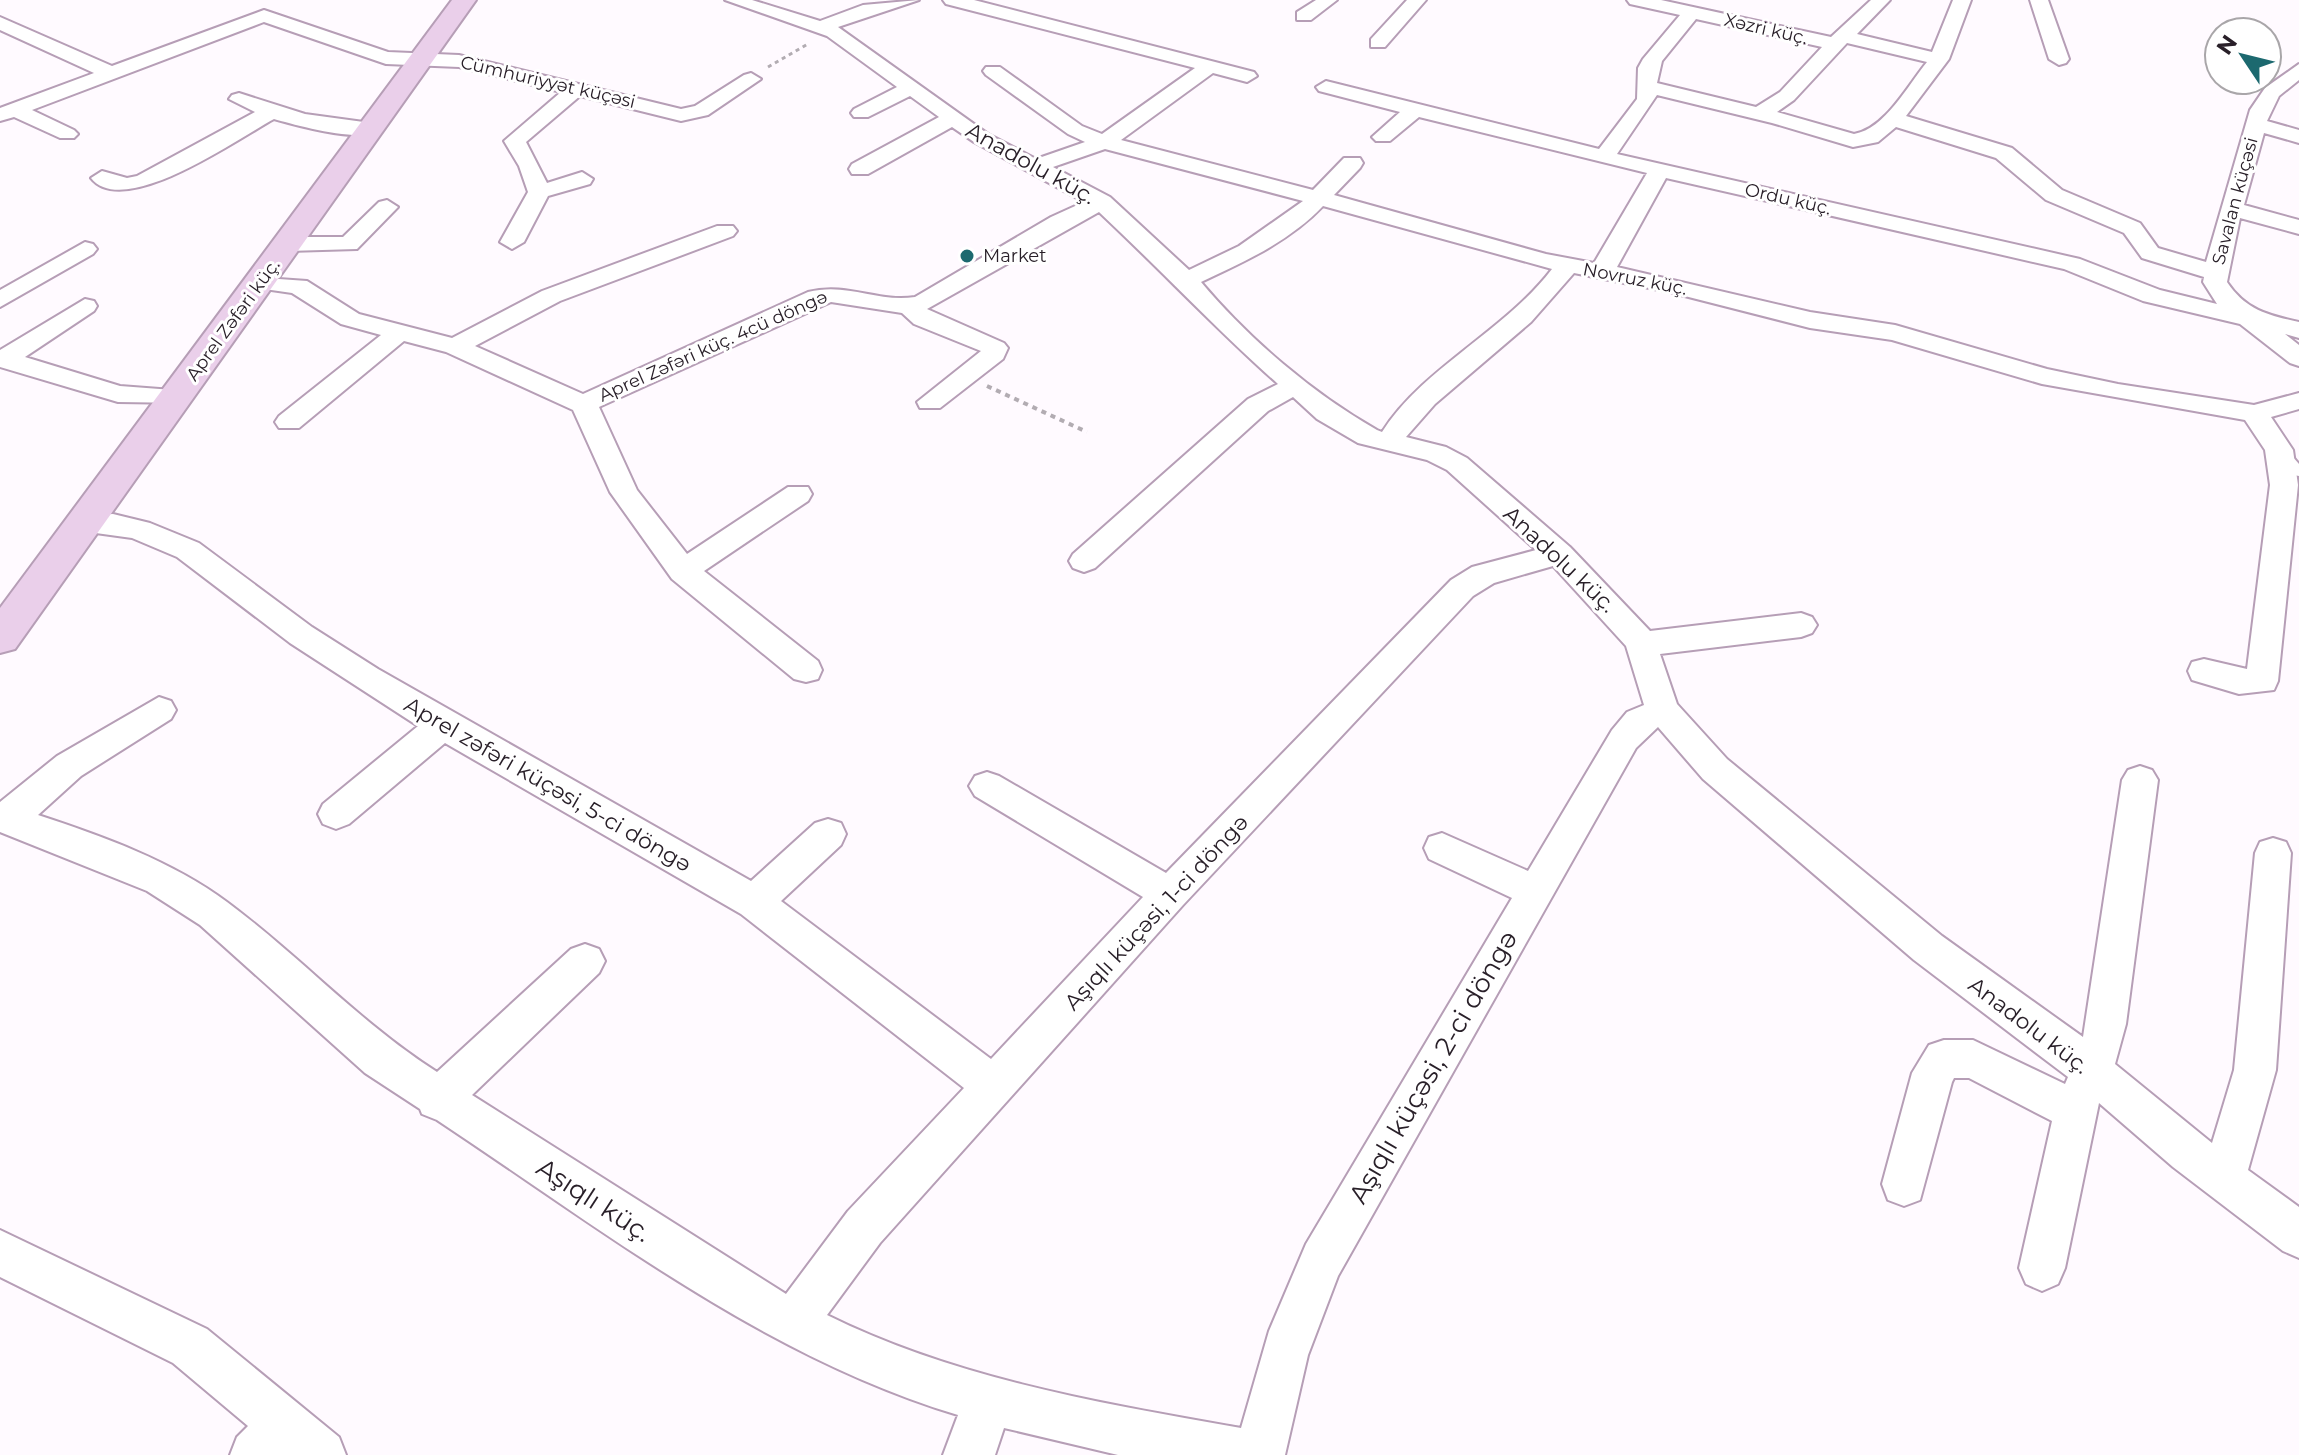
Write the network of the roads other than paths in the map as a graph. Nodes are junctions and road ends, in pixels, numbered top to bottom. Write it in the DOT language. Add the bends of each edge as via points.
graph roads {
  1 [pos="464,0"];
  2 [pos="734,0"];
  3 [pos="910,0"];
  4 [pos="952,0"];
  5 [pos="1328,0"];
  6 [pos="1417,0"];
  7 [pos="1636,0"];
  8 [pos="1881,0"];
  9 [pos="1962,0"];
  10 [pos="2039,0"];
  11 [pos="237,5"];
  12 [pos="1692,12"];
  13 [pos="264,16"];
  14 [pos="1304,16"];
  15 [pos="0,23"];
  16 [pos="829,30"];
  17 [pos="1839,40"];
  18 [pos="1378,43"];
  19 [pos="1939,59"];
  20 [pos="2059,59"];
  21 [pos="420,60"];
  22 [pos="1210,66"];
  23 [pos="2299,70"];
  24 [pos="993,71"];
  25 [pos="111,73"];
  26 [pos="1247,76"];
  27 [pos="751,79"];
  28 [pos="1326,87"];
  29 [pos="1647,87"];
  30 [pos="578,88"];
  31 [pos="910,88"];
  32 [pos="239,99"];
  33 [pos="1416,109"];
  34 [pos="7,112"];
  35 [pos="271,112"];
  36 [pos="861,113"];
  37 [pos="1759,114"];
  38 [pos="953,118"];
  39 [pos="1893,119"];
  40 [pos="2255,124"];
  41 [pos="371,129"];
  42 [pos="67,134"];
  43 [pos="1383,137"];
  44 [pos="2299,137"];
  45 [pos="1104,142"];
  46 [pos="1604,157"];
  47 [pos="1352,163"];
  48 [pos="1036,166"];
  49 [pos="860,169"];
  50 [pos="1660,170"];
  51 [pos="102,178"];
  52 [pos="582,179"];
  53 [pos="539,192"];
  54 [pos="1320,197"];
  55 [pos="1102,202"];
  56 [pos="387,207"];
  57 [pos="2231,209"];
  58 [pos="2299,227"];
  59 [pos="725,231"];
  60 [pos="512,242"];
  61 [pos="288,244"];
  62 [pos="85,249"];
  63 [pos="1567,266"];
  64 [pos="1603,273"];
  65 [pos="2215,273"];
  66 [pos="1186,280"];
  67 [pos="260,282"];
  68 [pos="0,300"];
  69 [pos="85,306"];
  70 [pos="910,307"];
  71 [pos="2249,319"];
  72 [pos="2299,330"];
  73 [pos="400,332"];
  74 [pos="455,347"];
  75 [pos="2299,358"];
  76 [pos="2,359"];
  77 [pos="1294,386"];
  78 [pos="177,397"];
  79 [pos="2299,401"];
  80 [pos="930,402"];
  81 [pos="583,404"];
  82 [pos="2254,413"];
  83 [pos="289,422"];
  84 [pos="1389,442"];
  85 [pos="2289,461"];
  86 [pos="798,494"];
  87 [pos="84,523"];
  88 [pos="1559,554"];
  89 [pos="1084,561"];
  90 [pos="683,571"];
  91 [pos="1801,625"];
  92 [pos="4,626"];
  93 [pos="1642,644"];
  94 [pos="806,670"];
  95 [pos="2204,671"];
  96 [pos="159,710"];
  97 [pos="1663,711"];
  98 [pos="443,725"];
  99 [pos="2140,780"];
  100 [pos="987,786"];
  101 [pos="336,814"];
  102 [pos="4,818"];
  103 [pos="828,834"];
  104 [pos="1442,848"];
  105 [pos="2273,853"];
  106 [pos="1534,891"];
  107 [pos="1170,894"];
  108 [pos="754,902"];
  109 [pos="585,961"];
  110 [pos="2092,1073"];
  111 [pos="994,1086"];
  112 [pos="437,1100"];
  113 [pos="2075,1111"];
  114 [pos="2224,1177"];
  115 [pos="1904,1184"];
  116 [pos="2299,1235"];
  117 [pos="0,1253"];
  118 [pos="2042,1268"];
  119 [pos="794,1324"];
  120 [pos="987,1399"];
  121 [pos="269,1439"];
  122 [pos="321,1455"];
  123 [pos="968,1455"];
  124 [pos="1250,1455"];
  125 [pos="1260,1455"];
  1 -- 21 [label="street, Aprel Zəfəri küç."];
  2 -- 16 [label="street, Anadolu küç."];
  3 -- 16 [label="street" via="863,10"];
  4 -- 22 [label="street"];
  5 -- 14 [label="street"];
  6 -- 18 [label="street"];
  7 -- 12 [label="street, Xəzri küç."];
  8 -- 17 [label="street"];
  9 -- 19 [label="street"];
  10 -- 20 [label="street"];
  11 -- 13 [label="street, Cümhuriyyət küçəsi"];
  12 -- 17 [label="street, Xəzri küç."];
  12 -- 29 [label="street" via="1653,59"];
  13 -- 21 [label="street, Cümhuriyyət küçəsi" via="386,58"];
  13 -- 25 [label="street"];
  15 -- 25 [label="street"];
  16 -- 31 [label="street, Anadolu küç."];
  17 -- 19 [label="street, Xəzri küç."];
  17 -- 37 [label="street" via="1787,96"];
  19 -- 39 [label="street"];
  21 -- 30 [label="street, Cümhuriyyət küçəsi" via="459,61"];
  21 -- 41 [label="street, Aprel Zəfəri küç."];
  22 -- 26 [label="street"];
  22 -- 45 [label="street"];
  23 -- 40 [label="street, Savalan küçəsi" via="2266,100"];
  24 -- 45 [label="street, Novruz küç." via="1075,130"];
  25 -- 34 [label="street"];
  27 -- 30 [label="street, Cümhuriyyət küçəsi" via="701,111 681,115"];
  28 -- 33 [label="street, Ordu küç."];
  29 -- 37 [label="street"];
  29 -- 46 [label="street" via="1640,112"];
  30 -- 53 [label="street" via="515,141"];
  31 -- 36 [label="street"];
  31 -- 38 [label="street, Anadolu küç."];
  32 -- 35 [label="street"];
  33 -- 43 [label="street"];
  33 -- 46 [label="street, Ordu küç."];
  34 -- 42 [label="street"];
  35 -- 41 [label="street" via="337,128"];
  35 -- 51 [label="street" via="143,182 126,185"];
  37 -- 39 [label="street" via="1853,141 1871,138"];
  38 -- 48 [label="street, Anadolu küç."];
  38 -- 49 [label="street"];
  39 -- 65 [label="street" via="2004,153 2054,195 2132,228 2150,253"];
  40 -- 44 [label="street"];
  40 -- 57 [label="street, Savalan küçəsi"];
  41 -- 61 [label="street, Aprel Zəfəri küç."];
  45 -- 48 [label="street"];
  45 -- 54 [label="street, Novruz küç."];
  46 -- 50 [label="street, Ordu küç."];
  47 -- 54 [label="street"];
  48 -- 55 [label="street, Anadolu küç."];
  50 -- 64 [label="street"];
  50 -- 71 [label="street, Ordu küç." via="2072,264 2152,296"];
  52 -- 53 [label="street"];
  53 -- 60 [label="street"];
  54 -- 63 [label="street, Novruz küç."];
  54 -- 66 [label="street" via="1247,251"];
  55 -- 66 [label="street, Anadolu küç."];
  55 -- 70 [label="street"];
  56 -- 61 [label="street" via="349,244"];
  57 -- 58 [label="street"];
  57 -- 65 [label="street, Savalan küçəsi"];
  59 -- 74 [label="street" via="551,296"];
  61 -- 67 [label="street, Aprel Zəfəri küç."];
  62 -- 68 [label="street"];
  63 -- 64 [label="street, Novruz küç."];
  63 -- 84 [label="street" via="1538,301 1416,404"];
  64 -- 82 [label="street, Novruz küç." via="1810,320 1895,333 2042,376"];
  65 -- 71 [label="street, Savalan küçəsi" via="2218,291"];
  66 -- 77 [label="street, Anadolu küç." via="1217,317"];
  67 -- 73 [label="street, Aprel Zəfəri küç. 4cü döngə" via="298,286 350,319"];
  67 -- 78 [label="street, Aprel Zəfəri küç."];
  69 -- 76 [label="street"];
  70 -- 80 [label="street" via="923,319 995,348"];
  70 -- 81 [label="street, Aprel Zəfəri küç. 4cü döngə" via="850,293 817,297"];
  71 -- 72 [label="street, Ordu küç."];
  71 -- 75 [label="street, Savalan küçəsi"];
  73 -- 74 [label="street, Aprel Zəfəri küç. 4cü döngə"];
  73 -- 83 [label="street"];
  74 -- 81 [label="street, Aprel Zəfəri küç. 4cü döngə"];
  76 -- 78 [label="street" via="118,394"];
  77 -- 84 [label="street, Anadolu küç." via="1343,424"];
  77 -- 89 [label="street" via="1258,405"];
  78 -- 87 [label="street, Aprel Zəfəri küç."];
  79 -- 82 [label="street, Novruz küç."];
  81 -- 90 [label="street, Aprel Zəfəri küç. 4cü döngə" via="625,493"];
  82 -- 85 [label="street"];
  84 -- 88 [label="street, Anadolu küç." via="1436,453 1457,464"];
  85 -- 95 [label="street" via="2262,681 2239,682"];
  86 -- 90 [label="street"];
  87 -- 92 [label="street, Aprel Zəfəri küç."];
  87 -- 98 [label="street, Aprel zəfəri küçəsi, 5-ci döngə" via="140,530 188,550 301,635"];
  88 -- 93 [label="street, Anadolu küç."];
  88 -- 107 [label="street, Aşıqlı küçəsi, 1-ci döngə" via="1483,575 1462,588"];
  90 -- 94 [label="street, Aprel Zəfəri küç. 4cü döngə" via="727,613"];
  91 -- 93 [label="street"];
  93 -- 97 [label="street, Anadolu küç."];
  96 -- 102 [label="street" via="69,766"];
  97 -- 106 [label="street, Aşıqlı küçəsi, 2-ci döngə" via="1639,721 1624,739"];
  97 -- 110 [label="street, Anadolu küç." via="1715,769 1928,948"];
  98 -- 101 [label="street"];
  98 -- 108 [label="street, Aprel zəfəri küçəsi, 5-ci döngə"];
  99 -- 110 [label="street" via="2106,1024"];
  100 -- 107 [label="street"];
  102 -- 112 [label="street, Aşıqlı küç." via="160,880 213,913 380,1059"];
  103 -- 108 [label="street"];
  104 -- 106 [label="street"];
  105 -- 114 [label="street" via="2255,1070"];
  106 -- 125 [label="street, Aşıqlı küçəsi, 2-ci döngə" via="1322,1260 1274,1383"];
  107 -- 111 [label="street, Aşıqlı küçəsi, 1-ci döngə"];
  108 -- 111 [label="street, Aprel zəfəri küçəsi, 5-ci döngə"];
  109 -- 112 [label="street"];
  110 -- 113 [label="street"];
  110 -- 114 [label="street, Anadolu küç."];
  111 -- 119 [label="street, Aşıqlı küçəsi, 1-ci döngə" via="864,1227"];
  112 -- 119 [label="street, Aşıqlı küç."];
  113 -- 115 [label="street" via="1973,1059 1944,1059 1933,1073"];
  113 -- 118 [label="street"];
  114 -- 116 [label="street, Anadolu küç."];
  117 -- 121 [label="street" via="190,1346"];
  119 -- 120 [label="street, Aşıqlı küç." via="907,1374"];
  120 -- 123 [label="street"];
  120 -- 124 [label="street, Aşıqlı küç." via="1083,1425"];
  121 -- 122 [label="street"];
}
